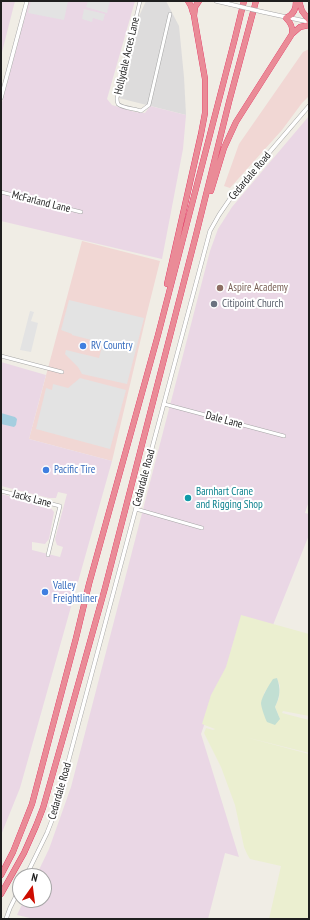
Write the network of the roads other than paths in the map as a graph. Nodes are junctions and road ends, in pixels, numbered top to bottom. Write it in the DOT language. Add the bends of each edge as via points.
graph roads {
  1 [pos="27,1"];
  2 [pos="140,1"];
  3 [pos="188,1"];
  4 [pos="199,1"];
  5 [pos="216,1"];
  6 [pos="244,1"];
  7 [pos="256,1"];
  8 [pos="296,1"];
  9 [pos="299,1"];
  10 [pos="170,14"];
  11 [pos="194,16"];
  12 [pos="286,18"];
  13 [pos="309,22"];
  14 [pos="292,34"];
  15 [pos="1,98"];
  16 [pos="309,106"];
  17 [pos="1,192"];
  18 [pos="81,212"];
  19 [pos="196,234"];
  20 [pos="158,335"];
  21 [pos="1,356"];
  22 [pos="62,372"];
  23 [pos="164,404"];
  24 [pos="284,436"];
  25 [pos="1,490"];
  26 [pos="136,509"];
  27 [pos="202,528"];
  28 [pos="48,555"];
  29 [pos="30,868"];
  30 [pos="1,875"];
  31 [pos="1,894"];
  32 [pos="12,904"];
  33 [pos="8,919"];
  1 -- 15 [label="street"];
  2 -- 10 [label="street, Hollydale Acres Lane" via="116,98 122,106 141,110 148,105"];
  3 -- 11 [label="highway"];
  4 -- 11 [label="highway"];
  5 -- 12 [label="street, bridge"];
  6 -- 20 [label="highway"];
  7 -- 19 [label="highway"];
  8 -- 12 [label="highway" via="294,11"];
  9 -- 13 [label="highway"];
  11 -- 20 [label="highway" via="205,79 205,113 164,296"];
  12 -- 13 [label="street"];
  12 -- 14 [label="highway" via="291,25"];
  13 -- 14 [label="highway"];
  14 -- 19 [label="highway" via="232,131"];
  16 -- 23 [label="street, Cedardale Road" via="232,196 210,231"];
  17 -- 18 [label="street, McFarland Lane"];
  19 -- 31 [label="highway" via="105,588 49,785 30,841"];
  20 -- 30 [label="highway" via="89,584 32,804"];
  21 -- 22 [label="street"];
  23 -- 24 [label="street, Dale Lane"];
  23 -- 26 [label="street, Cedardale Road"];
  25 -- 28 [label="street, Jacks Lane" via="60,506"];
  26 -- 27 [label="street"];
  26 -- 29 [label="street, Cedardale Road" via="54,815"];
  32 -- 33 [label="street"];
}
